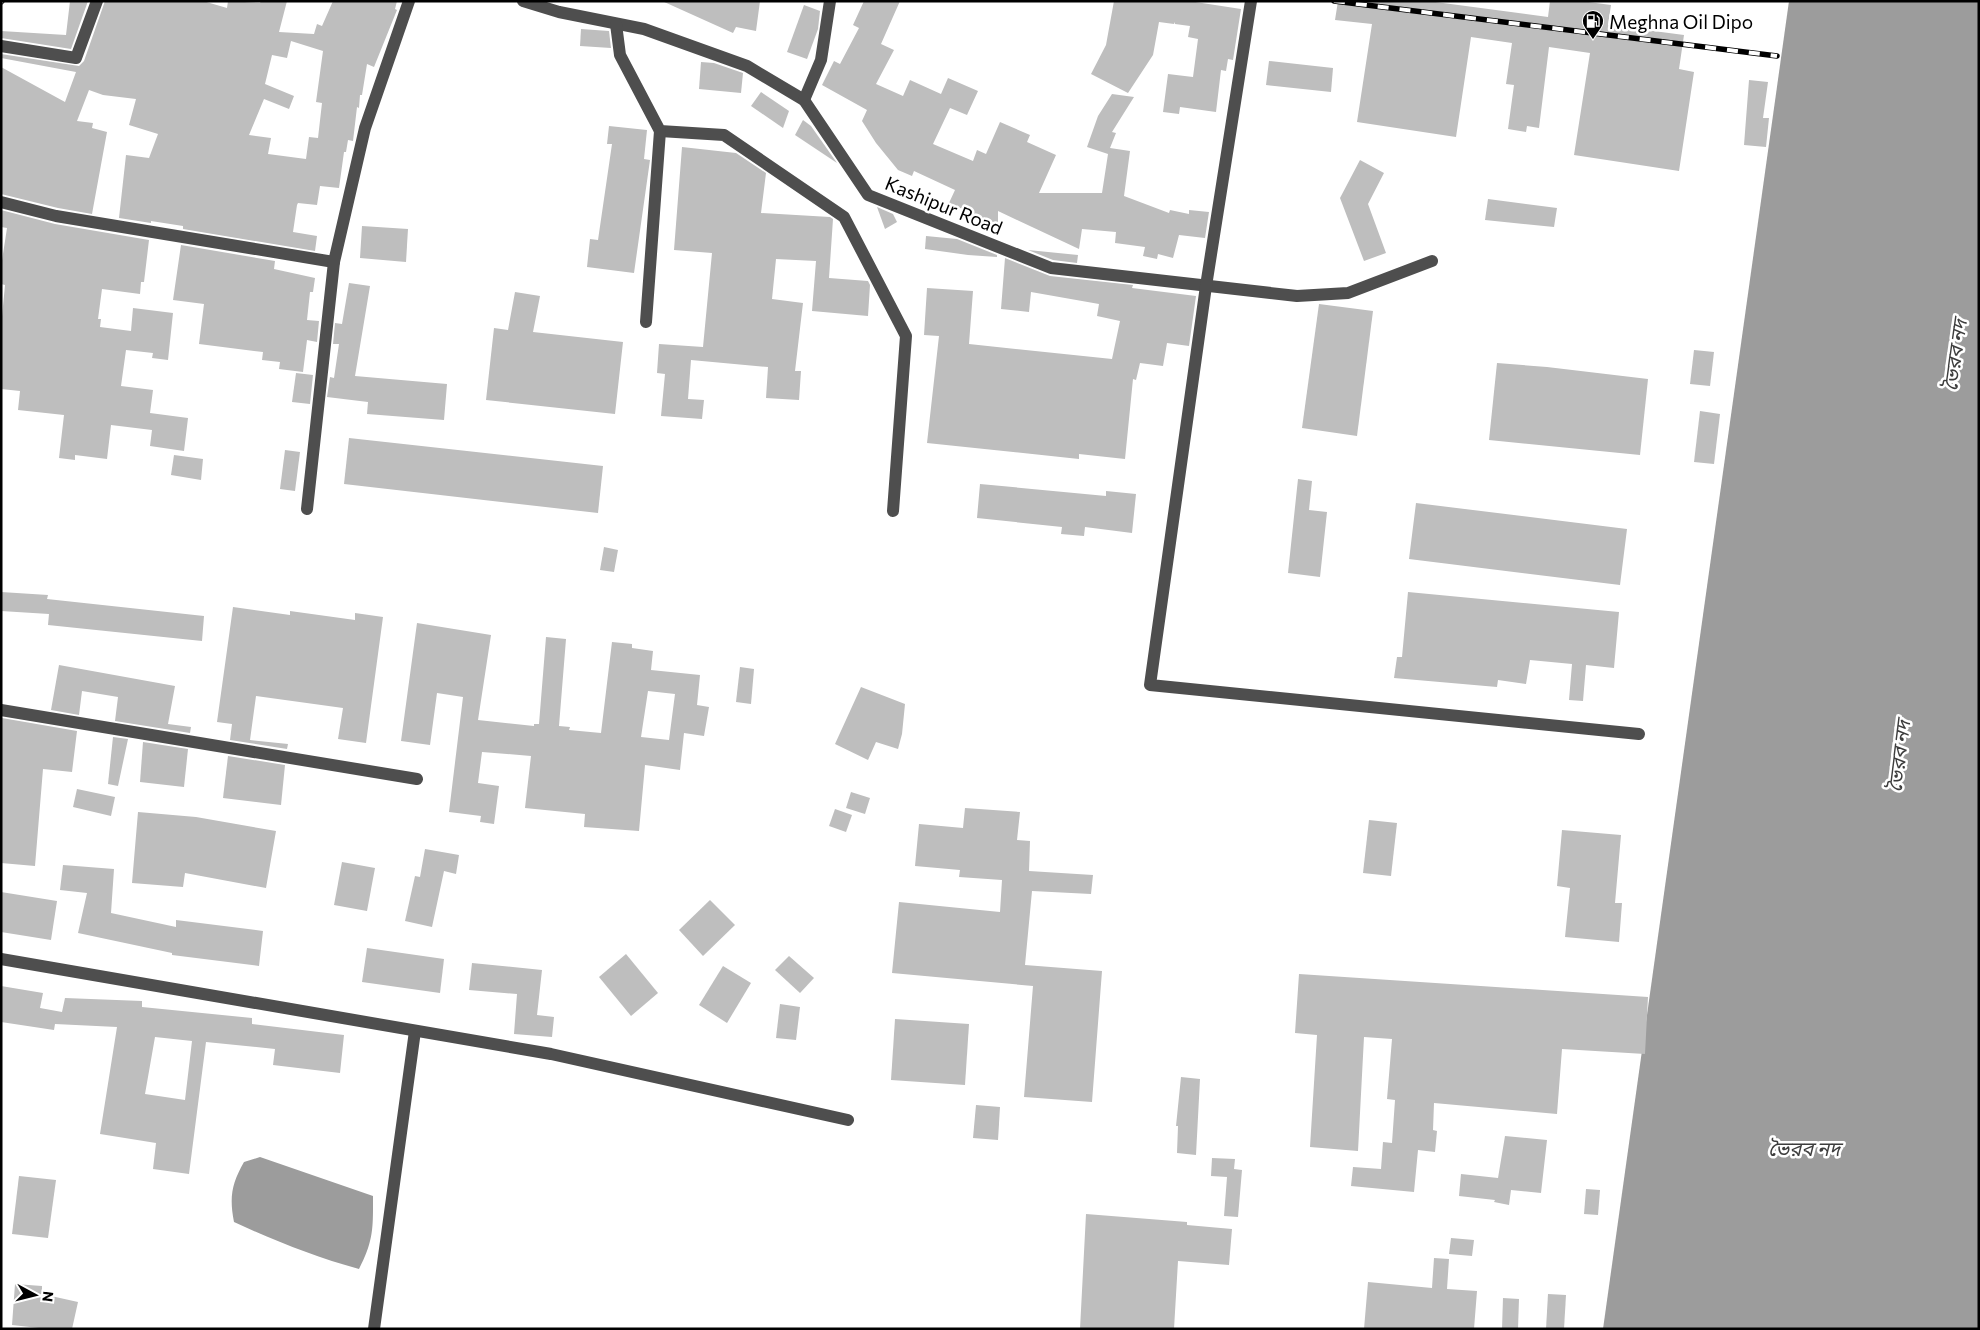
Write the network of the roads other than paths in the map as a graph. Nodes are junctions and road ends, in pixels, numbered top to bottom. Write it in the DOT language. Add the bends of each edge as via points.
graph roads {
  1 [pos="97,1"];
  2 [pos="409,1"];
  3 [pos="523,1"];
  4 [pos="830,1"];
  5 [pos="1251,1"];
  6 [pos="560,7"];
  7 [pos="616,24"];
  8 [pos="1,46"];
  9 [pos="804,100"];
  10 [pos="660,131"];
  11 [pos="1,202"];
  12 [pos="1432,261"];
  13 [pos="334,262"];
  14 [pos="1206,286"];
  15 [pos="646,322"];
  16 [pos="307,509"];
  17 [pos="894,511"];
  18 [pos="1,710"];
  19 [pos="1639,734"];
  20 [pos="417,779"];
  21 [pos="1,959"];
  22 [pos="415,1031"];
  23 [pos="848,1120"];
  24 [pos="374,1329"];
  1 -- 8 [label="street" via="76,58"];
  2 -- 13 [label="street" via="365,128"];
  3 -- 6 [label="street, Kashipur Road"];
  4 -- 9 [label="street" via="820,60"];
  5 -- 14 [label="street"];
  6 -- 7 [label="street, Kashipur Road"];
  7 -- 9 [label="street, Kashipur Road" via="644,30 747,66"];
  7 -- 10 [label="street" via="620,56"];
  9 -- 14 [label="street, Kashipur Road" via="868,194 1050,268"];
  10 -- 15 [label="street"];
  10 -- 17 [label="street" via="724,134 844,217 906,336"];
  11 -- 13 [label="street" via="56,216"];
  12 -- 14 [label="street, Kashipur Road" via="1348,293 1297,296"];
  13 -- 16 [label="street"];
  14 -- 19 [label="street" via="1150,685"];
  18 -- 20 [label="street"];
  21 -- 22 [label="street"];
  22 -- 23 [label="street" via="552,1054"];
  22 -- 24 [label="street"];
}
